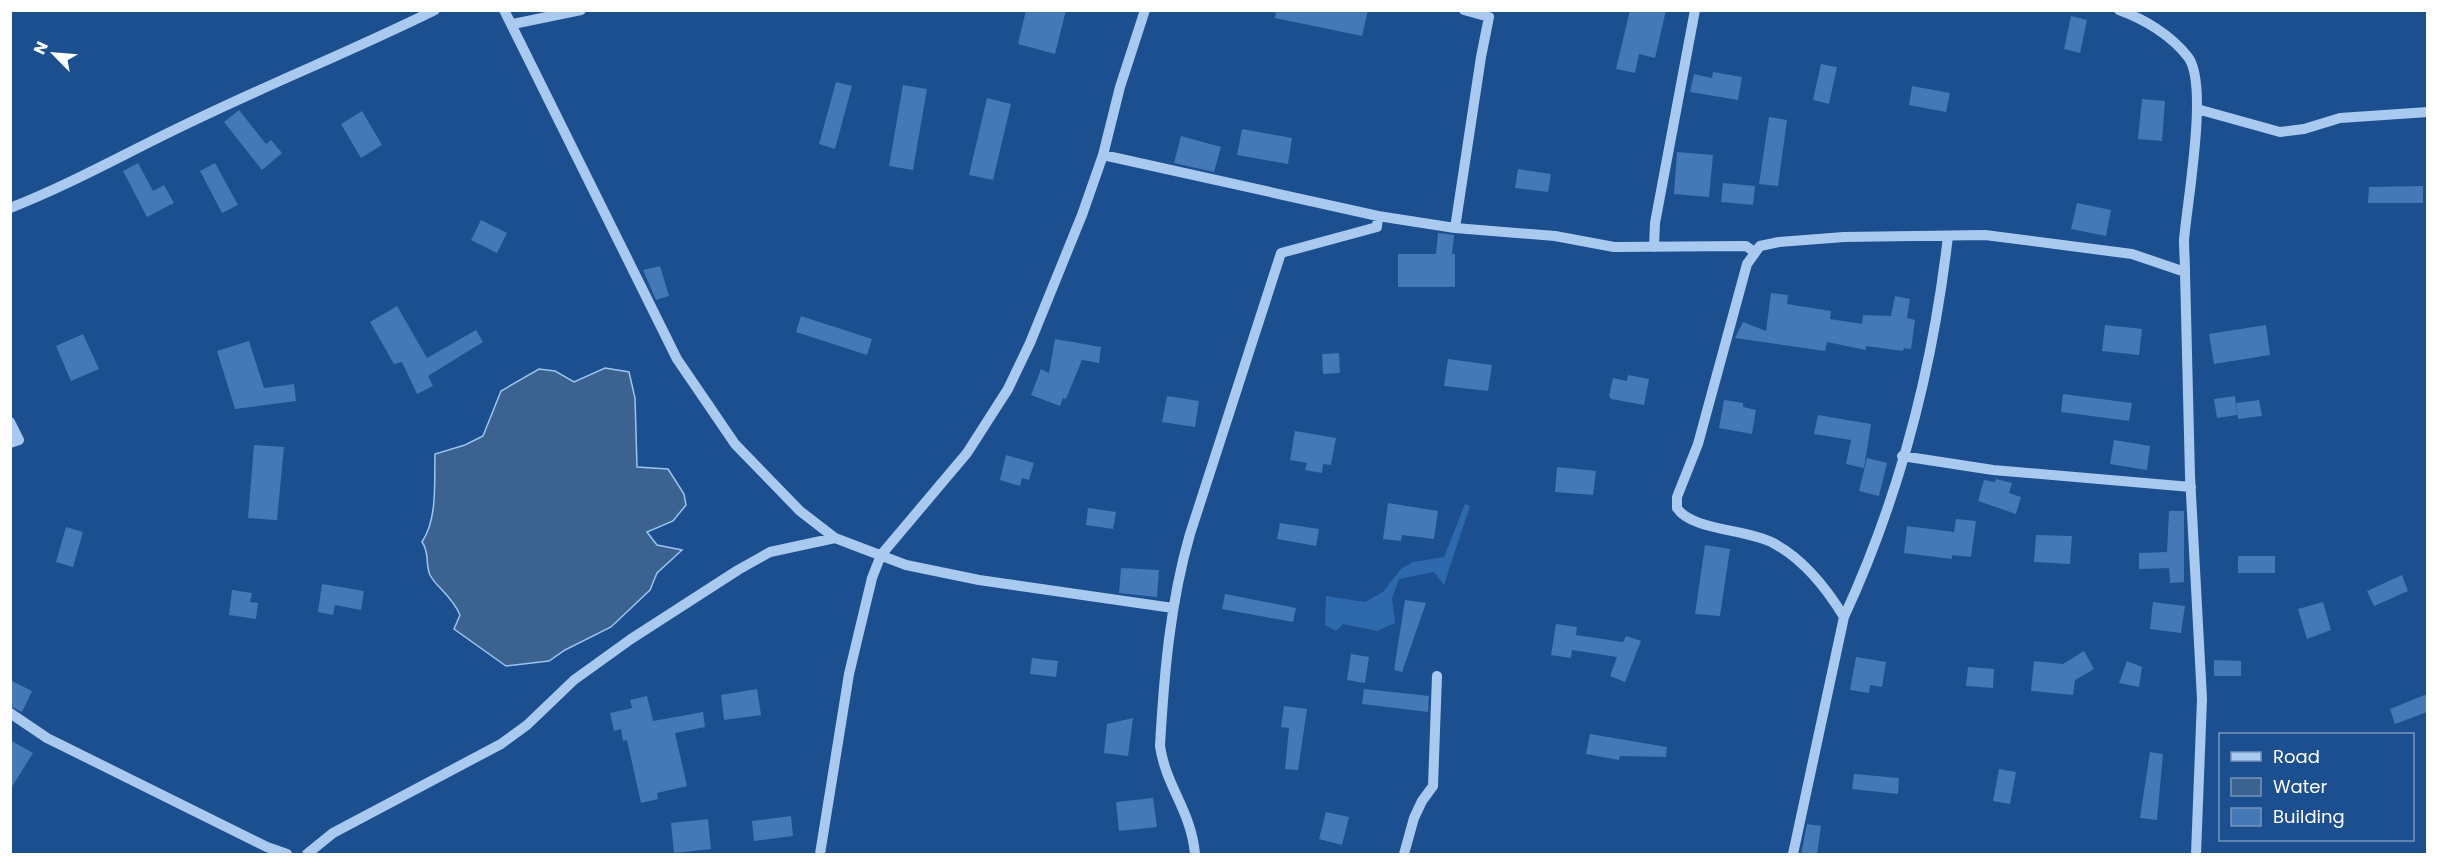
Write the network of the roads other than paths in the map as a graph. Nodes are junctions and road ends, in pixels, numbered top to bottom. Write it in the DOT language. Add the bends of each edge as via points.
graph roads {
  1 [pos="435,10"];
  2 [pos="504,10"];
  3 [pos="581,10"];
  4 [pos="1145,10"];
  5 [pos="1464,10"];
  6 [pos="1695,10"];
  7 [pos="2120,10"];
  8 [pos="1490,14"];
  9 [pos="513,24"];
  10 [pos="2197,109"];
  11 [pos="2427,112"];
  12 [pos="1103,155"];
  13 [pos="10,208"];
  14 [pos="1378,216"];
  15 [pos="1455,228"];
  16 [pos="1948,236"];
  17 [pos="1654,247"];
  18 [pos="1753,251"];
  19 [pos="2186,272"];
  20 [pos="10,422"];
  21 [pos="10,443"];
  22 [pos="1902,456"];
  23 [pos="2191,487"];
  24 [pos="835,537"];
  25 [pos="881,555"];
  26 [pos="1173,608"];
  27 [pos="1844,617"];
  28 [pos="1437,676"];
  29 [pos="10,713"];
  30 [pos="287,855"];
  31 [pos="307,855"];
  32 [pos="820,855"];
  33 [pos="1195,855"];
  34 [pos="1404,855"];
  35 [pos="1793,855"];
  36 [pos="2196,855"];
  1 -- 13 [label="street"];
  2 -- 9 [label="street"];
  3 -- 9 [label="street"];
  4 -- 12 [label="street"];
  5 -- 8 [label="street"];
  6 -- 17 [label="street" via="1672,121"];
  7 -- 10 [label="street" via="2159,30 2188,57"];
  8 -- 15 [label="street"];
  9 -- 24 [label="street" via="677,359 735,444 800,511"];
  10 -- 11 [label="street" via="2280,132 2340,118"];
  10 -- 19 [label="street" via="2184,242"];
  12 -- 14 [label="street"];
  12 -- 25 [label="street" via="1044,309 1008,389 967,453"];
  14 -- 15 [label="street"];
  14 -- 26 [label="street" via="1377,227 1281,253 1190,534"];
  15 -- 17 [label="street" via="1555,236 1614,247"];
  16 -- 18 [label="street" via="1779,242"];
  16 -- 19 [label="street" via="1985,235 2132,254"];
  16 -- 22 [label="street" via="1929,362"];
  17 -- 18 [label="street" via="1746,246"];
  18 -- 27 [label="street" via="1740,284 1698,444 1677,497 1677,508 1707,526 1733,529 1775,544 1819,581"];
  19 -- 23 [label="street"];
  20 -- 21 [label="street" via="19,440"];
  22 -- 23 [label="street" via="1993,470"];
  22 -- 27 [label="street" via="1886,519"];
  23 -- 36 [label="street" via="2202,699"];
  24 -- 25 [label="street"];
  24 -- 31 [label="street" via="770,552 738,570 573,680 527,725 501,744 333,833"];
  25 -- 26 [label="street" via="906,565 979,580"];
  25 -- 32 [label="street" via="849,674"];
  26 -- 33 [label="street" via="1160,746 1163,766 1186,811"];
  27 -- 35 [label="street"];
  28 -- 34 [label="street" via="1433,786 1414,818"];
  29 -- 30 [label="street" via="47,738"];
}
